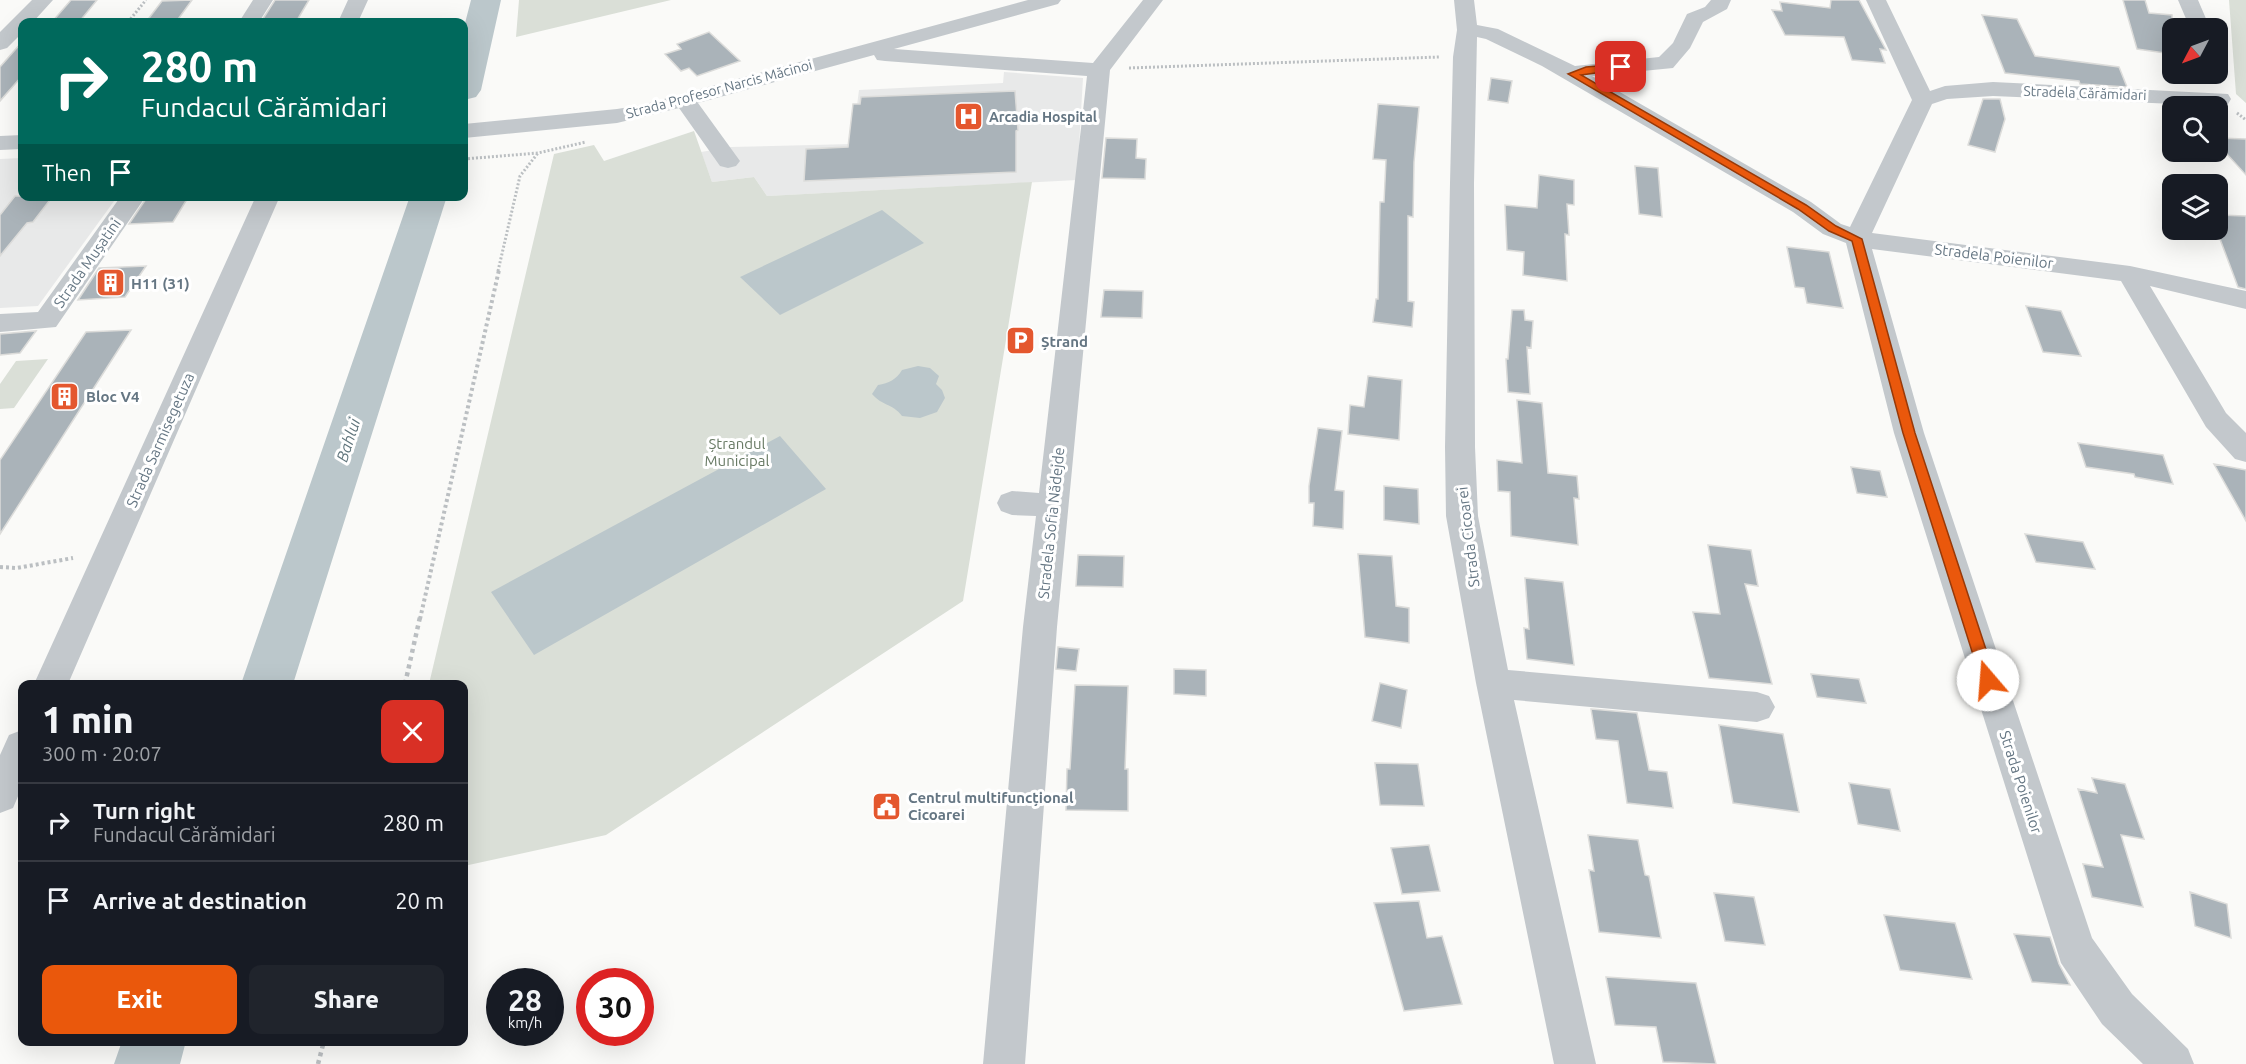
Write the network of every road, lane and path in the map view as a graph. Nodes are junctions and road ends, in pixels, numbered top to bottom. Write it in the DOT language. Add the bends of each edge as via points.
graph roads {
  1 [pos="43,0"];
  2 [pos="146,0"];
  3 [pos="263,0"];
  4 [pos="358,0"];
  5 [pos="1051,0"];
  6 [pos="1153,0"];
  7 [pos="1464,0"];
  8 [pos="1721,0"];
  9 [pos="1876,0"];
  10 [pos="2188,0"];
  11 [pos="25,18"];
  12 [pos="131,18"];
  13 [pos="252,18"];
  14 [pos="350,18"];
  15 [pos="2196,18"];
  16 [pos="18,25"];
  17 [pos="1,42"];
  18 [pos="1466,44"];
  19 [pos="883,46"];
  20 [pos="1099,70"];
  21 [pos="1573,74"];
  22 [pos="2212,84"];
  23 [pos="683,99"];
  24 [pos="1923,100"];
  25 [pos="468,131"];
  26 [pos="18,142"];
  27 [pos="586,142"];
  28 [pos="0,143"];
  29 [pos="538,153"];
  30 [pos="468,159"];
  31 [pos="728,161"];
  32 [pos="130,201"];
  33 [pos="266,201"];
  34 [pos="1857,239"];
  35 [pos="2130,274"];
  36 [pos="2246,300"];
  37 [pos="0,323"];
  38 [pos="2246,451"];
  39 [pos="1012,503"];
  40 [pos="1053,505"];
  41 [pos="74,558"];
  42 [pos="0,567"];
  43 [pos="53,680"];
  44 [pos="406,680"];
  45 [pos="1493,683"];
  46 [pos="1757,708"];
  47 [pos="18,755"];
  48 [pos="0,796"];
  49 [pos="323,1046"];
  50 [pos="318,1064"];
  51 [pos="1004,1064"];
  52 [pos="1575,1064"];
  53 [pos="2173,1064"];
  1 -- 11 [label="street"];
  2 -- 12 [label="path"];
  3 -- 13 [label="street"];
  4 -- 14 [label="street"];
  5 -- 19 [label="street, Strada Profesor Narcis Măcinoi"];
  6 -- 20 [label="street"];
  7 -- 18 [label="street, Strada Cicoarei"];
  8 -- 21 [label="street" via="1712,11 1694,18 1686,38 1665,63"];
  9 -- 24 [label="street"];
  10 -- 15 [label="street"];
  16 -- 17 [label="street"];
  18 -- 20 [label="path" via="1310,60"];
  18 -- 21 [label="street" via="1491,33"];
  18 -- 45 [label="street, Strada Cicoarei" via="1462,516"];
  19 -- 20 [label="street" via="885,55"];
  19 -- 23 [label="street, Strada Profesor Narcis Măcinoi"];
  20 -- 40 [label="street, Stradela Sofia Nădejde"];
  21 -- 34 [label="street" via="1802,207 1833,229"];
  22 -- 24 [label="street, Stradela Cărămidari" via="2220,99 1993,89 1945,93"];
  23 -- 25 [label="street, Strada Profesor Narcis Măcinoi" via="617,116"];
  23 -- 31 [label="street"];
  24 -- 34 [label="street"];
  26 -- 28 [label="street"];
  27 -- 29 [label="path"];
  29 -- 30 [label="path"];
  29 -- 44 [label="path" via="520,176"];
  32 -- 37 [label="street, Strada Mușatini" via="46,321"];
  33 -- 43 [label="street, Strada Sarmisegetuza"];
  34 -- 35 [label="street, Stradela Poienilor" via="2027,269"];
  34 -- 53 [label="street, Strada Poienilor" via="1909,433 2075,949 2117,1009"];
  35 -- 36 [label="street, Stradela Poienilor"];
  35 -- 38 [label="street" via="2216,420"];
  39 -- 40 [label="street"];
  40 -- 51 [label="street, Stradela Sofia Nădejde"];
  41 -- 42 [label="path" via="18,568"];
  45 -- 46 [label="street"];
  45 -- 52 [label="street, Strada Cicoarei"];
  47 -- 48 [label="street"];
  49 -- 50 [label="path"];
}
